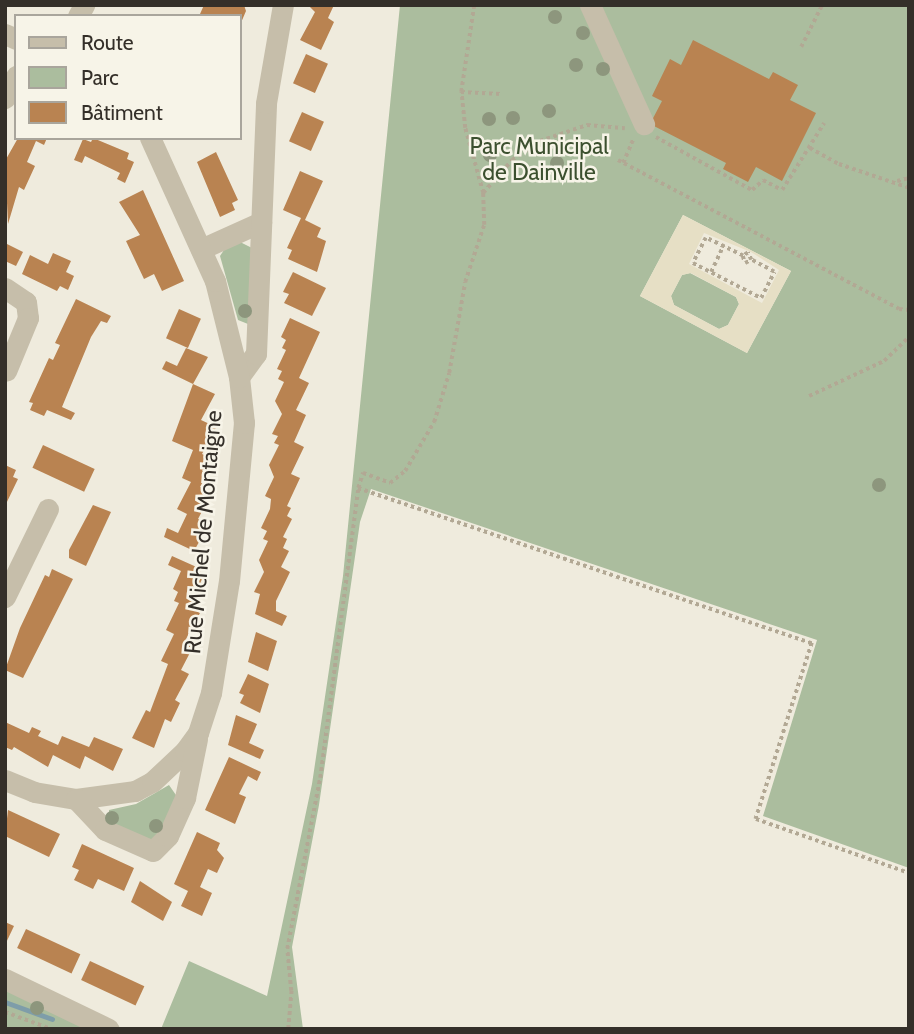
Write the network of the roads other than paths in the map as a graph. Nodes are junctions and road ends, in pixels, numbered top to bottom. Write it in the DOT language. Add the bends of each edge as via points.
graph roads {
  1 [pos="283,5"];
  2 [pos="590,5"];
  3 [pos="14,80"];
  4 [pos="5,98"];
  5 [pos="640,131"];
  6 [pos="151,140"];
  7 [pos="261,222"];
  8 [pos="201,248"];
  9 [pos="5,288"];
  10 [pos="6,371"];
  11 [pos="239,377"];
  12 [pos="48,509"];
  13 [pos="5,597"];
  14 [pos="198,733"];
  15 [pos="5,780"];
  16 [pos="76,799"];
  17 [pos="5,979"];
  18 [pos="109,1029"];
  1 -- 7 [label="street" via="266,103"];
  2 -- 5 [label="street"];
  3 -- 4 [label="street"];
  6 -- 8 [label="street, Rue Michel de Montaigne"];
  7 -- 8 [label="street"];
  7 -- 11 [label="street" via="256,354"];
  8 -- 11 [label="street, Rue Michel de Montaigne" via="222,301"];
  9 -- 10 [label="street" via="26,302 29,318"];
  11 -- 14 [label="street, Rue Michel de Montaigne" via="244,423 221,651"];
  12 -- 13 [label="street"];
  14 -- 16 [label="street, Rue Michel de Montaigne" via="169,768 135,790"];
  14 -- 16 [label="street" via="185,798 168,836 153,851 105,831"];
  15 -- 16 [label="street" via="34,792"];
  17 -- 18 [label="street"];
}
